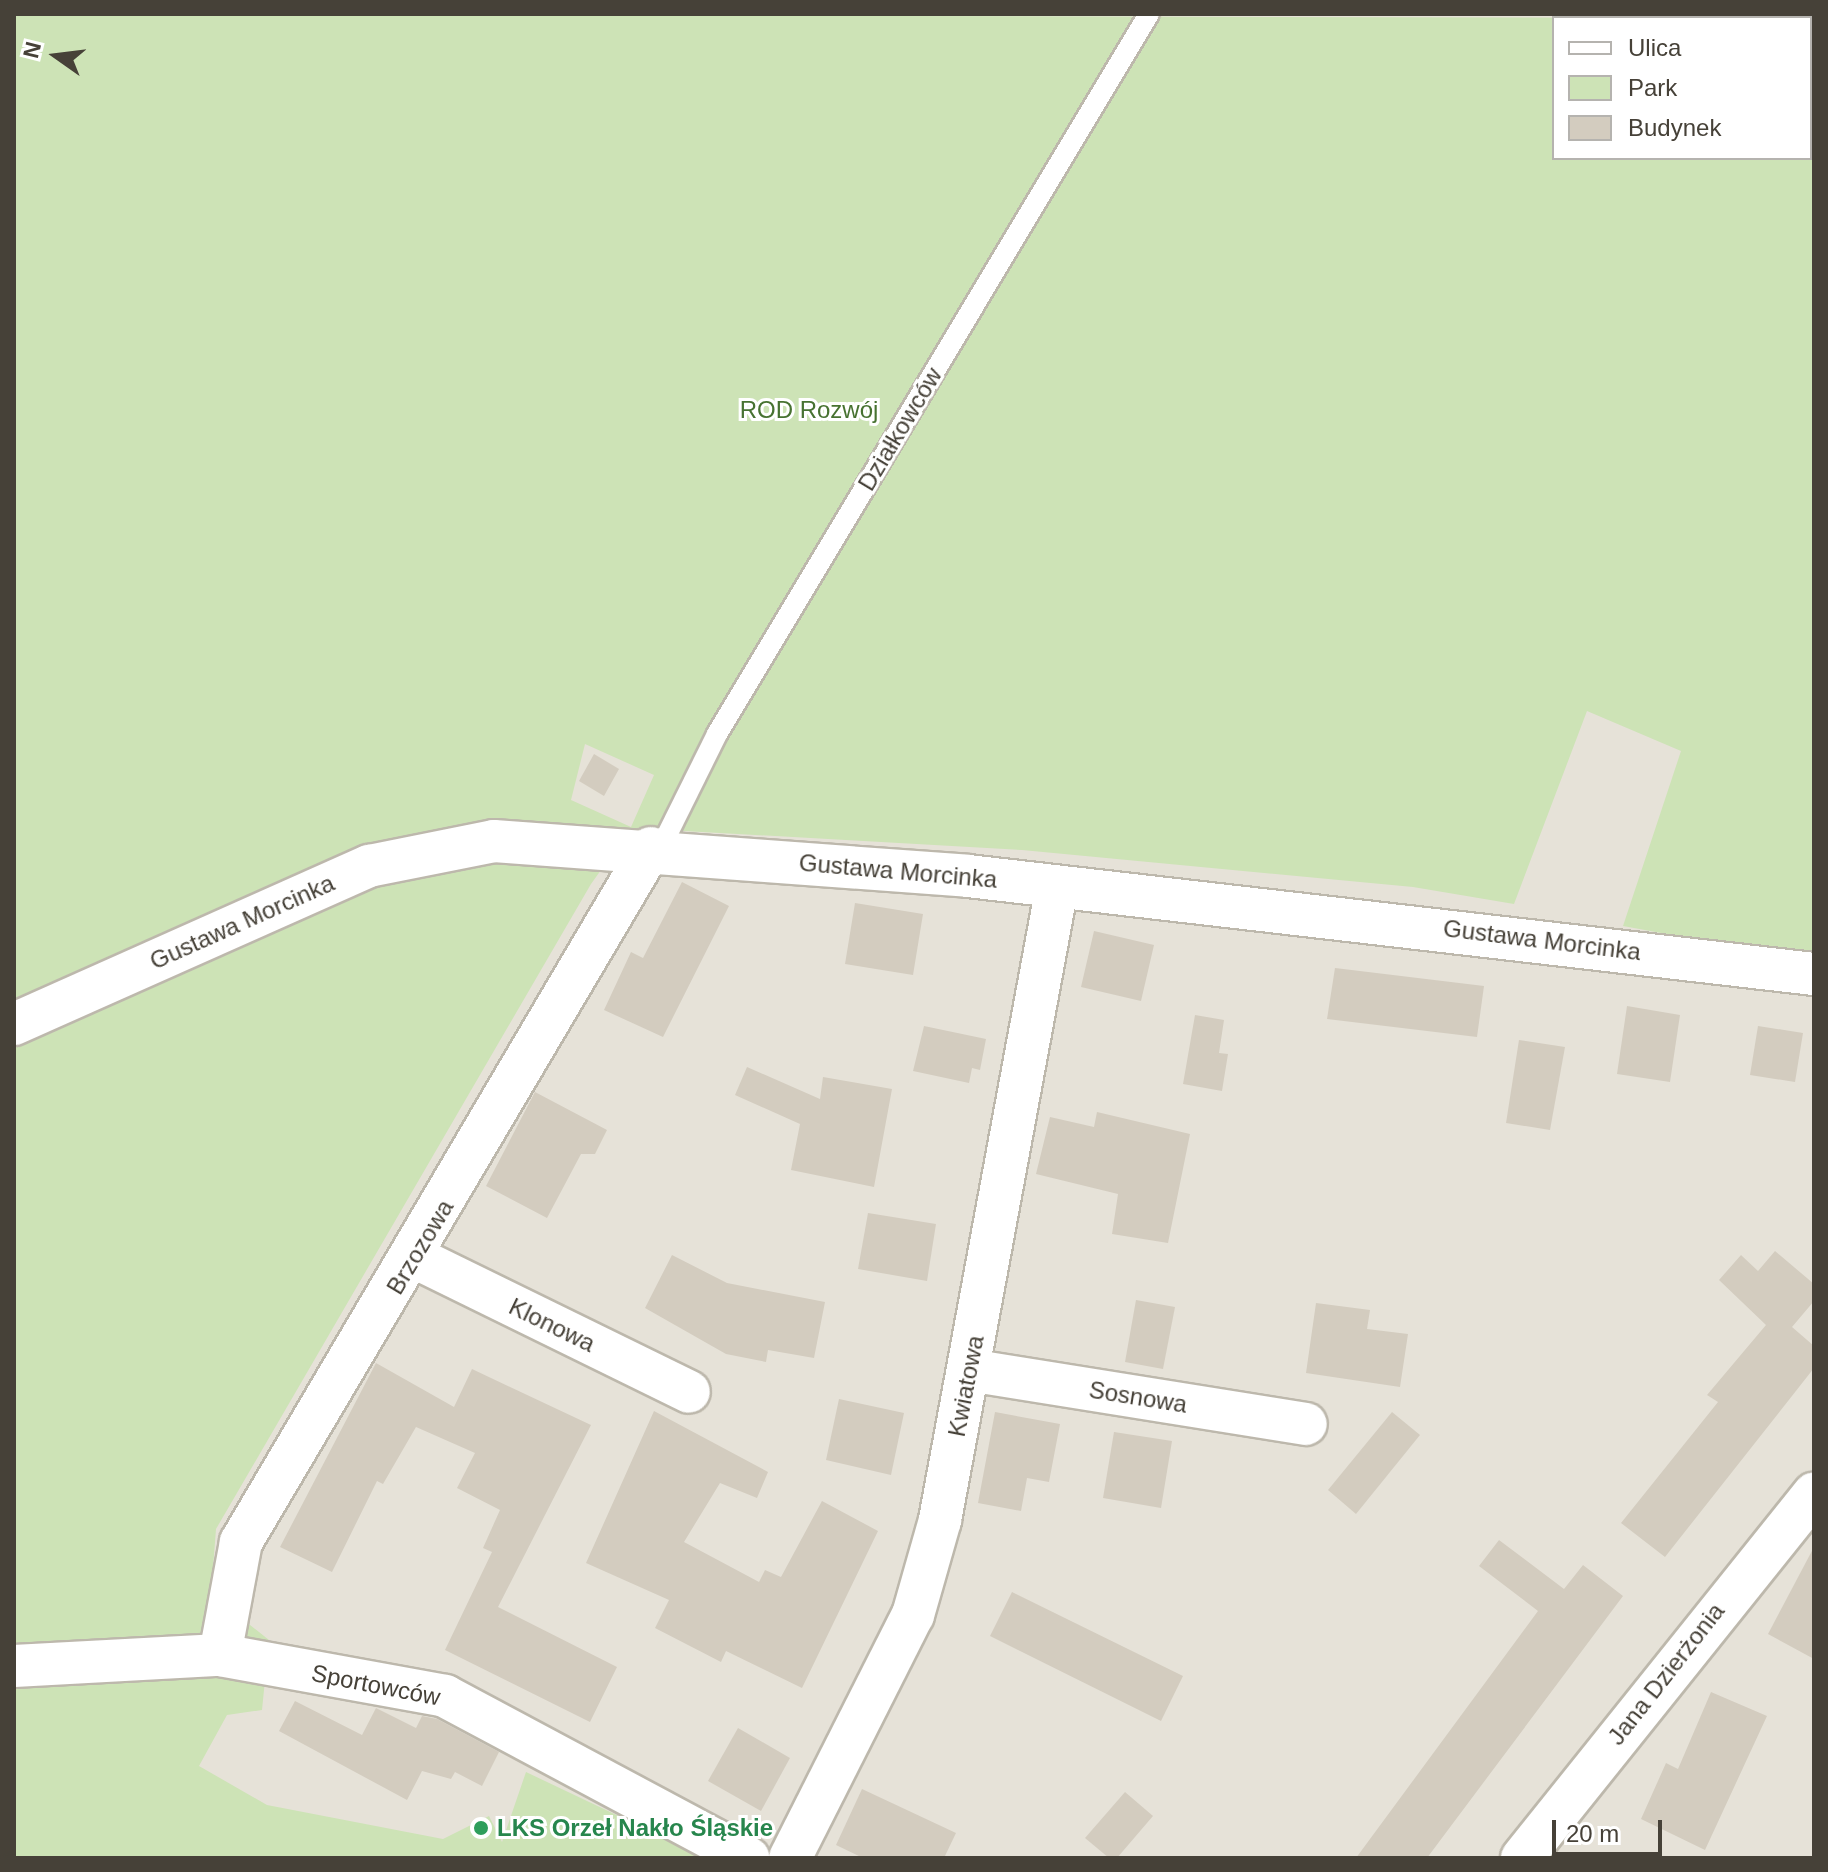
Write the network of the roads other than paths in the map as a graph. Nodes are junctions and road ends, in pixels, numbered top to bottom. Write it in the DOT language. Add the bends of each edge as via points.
graph roads {
  1 [pos="1149,14"];
  2 [pos="655,848"];
  3 [pos="1057,887"];
  4 [pos="1814,974"];
  5 [pos="14,1024"];
  6 [pos="414,1257"];
  7 [pos="969,1370"];
  8 [pos="689,1392"];
  9 [pos="1306,1424"];
  10 [pos="1814,1494"];
  11 [pos="220,1655"];
  12 [pos="14,1666"];
  13 [pos="748,1858"];
  14 [pos="790,1858"];
  15 [pos="1522,1858"];
  1 -- 2 [label="lane, Działkowców" via="717,734"];
  2 -- 3 [label="street, Gustawa Morcinka"];
  2 -- 5 [label="street, Gustawa Morcinka" via="494,841 369,866"];
  2 -- 6 [label="street, Brzozowa"];
  3 -- 4 [label="street, Gustawa Morcinka"];
  3 -- 7 [label="street, Kwiatowa"];
  6 -- 8 [label="street, Klonowa"];
  6 -- 11 [label="street, Brzozowa" via="241,1542"];
  7 -- 9 [label="street, Sosnowa"];
  7 -- 14 [label="street, Kwiatowa" via="940,1520 913,1615"];
  10 -- 15 [label="street, Jana Dzierżonia"];
  11 -- 12 [label="street, Sportowców"];
  11 -- 13 [label="street, Sportowców" via="445,1696"];
}
